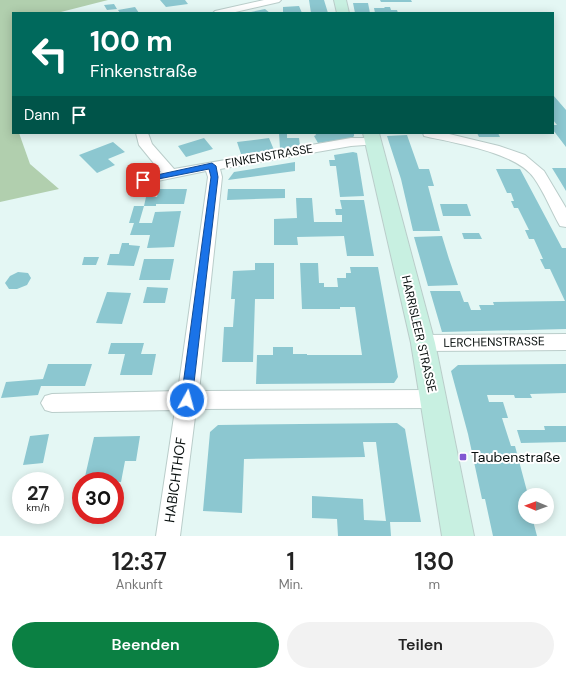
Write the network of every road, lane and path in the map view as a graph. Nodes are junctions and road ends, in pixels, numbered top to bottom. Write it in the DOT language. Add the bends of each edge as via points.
graph roads {
  1 [pos="276,0"];
  2 [pos="340,0"];
  3 [pos="222,12"];
  4 [pos="344,12"];
  5 [pos="142,134"];
  6 [pos="433,134"];
  7 [pos="372,137"];
  8 [pos="212,166"];
  9 [pos="170,174"];
  10 [pos="143,180"];
  11 [pos="566,222"];
  12 [pos="566,342"];
  13 [pos="423,343"];
  14 [pos="434,398"];
  15 [pos="187,400"];
  16 [pos="52,403"];
  17 [pos="168,536"];
  18 [pos="458,536"];
  1 -- 3 [label="street"];
  2 -- 4 [label="main road"];
  5 -- 9 [label="street" via="146,145"];
  6 -- 11 [label="street" via="520,158 538,174"];
  7 -- 8 [label="street, FINKENSTRASSE"];
  7 -- 13 [label="main road, HARRISLEER STRASSE"];
  8 -- 9 [label="street, FINKENSTRASSE"];
  8 -- 15 [label="street, HABICHTHOF" via="214,177"];
  9 -- 10 [label="street, FINKENSTRASSE"];
  12 -- 13 [label="street, LERCHENSTRASSE"];
  13 -- 14 [label="main road, HARRISLEER STRASSE"];
  14 -- 15 [label="street"];
  14 -- 18 [label="main road, HARRISLEER STRASSE"];
  15 -- 16 [label="street"];
  15 -- 17 [label="street, HABICHTHOF"];
}
